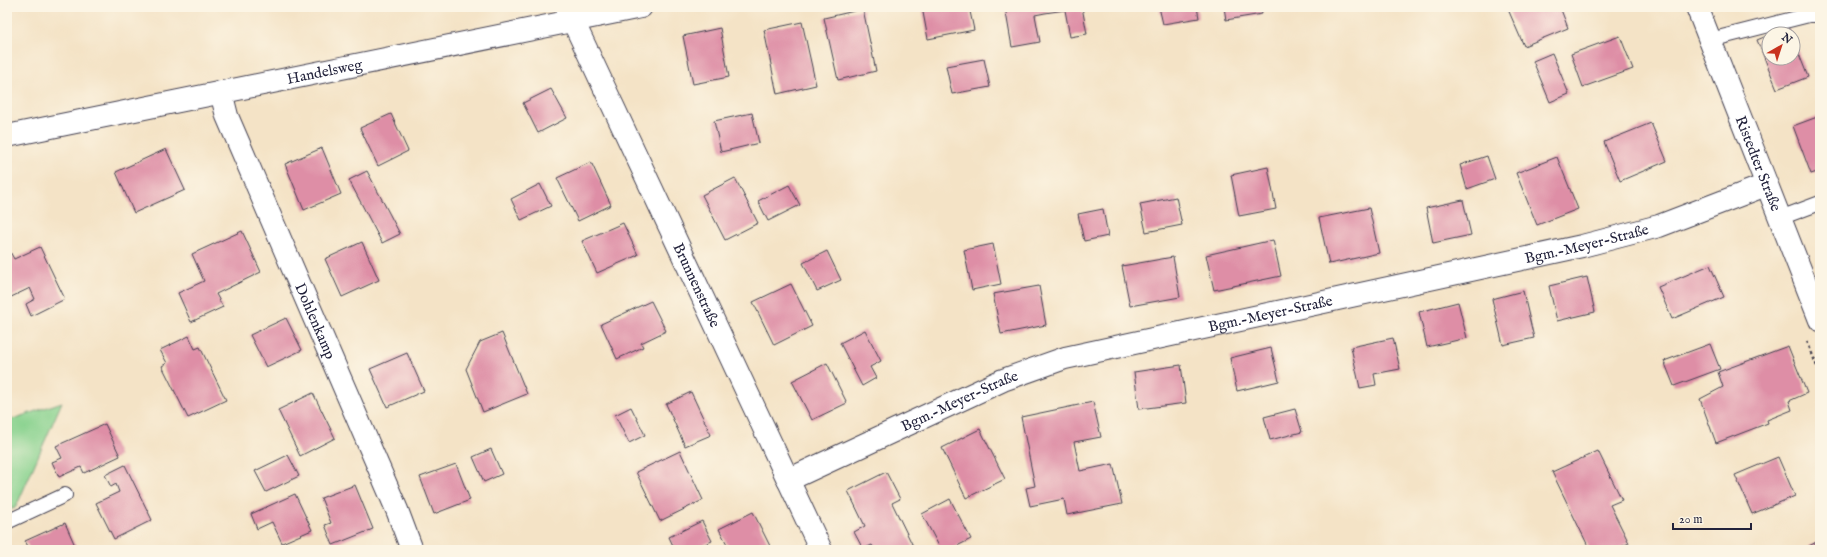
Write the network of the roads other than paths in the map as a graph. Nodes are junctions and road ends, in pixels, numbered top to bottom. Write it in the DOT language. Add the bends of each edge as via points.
graph roads {
  1 [pos="641,7"];
  2 [pos="1697,7"];
  3 [pos="569,14"];
  4 [pos="1820,15"];
  5 [pos="1710,40"];
  6 [pos="221,92"];
  7 [pos="7,136"];
  8 [pos="1766,184"];
  9 [pos="1820,203"];
  10 [pos="1780,218"];
  11 [pos="1820,320"];
  12 [pos="788,480"];
  13 [pos="65,495"];
  14 [pos="7,522"];
  15 [pos="412,550"];
  16 [pos="821,550"];
  1 -- 3 [label="street, Handelsweg"];
  2 -- 5 [label="street, Ristedter Straße"];
  3 -- 6 [label="street, Handelsweg"];
  3 -- 12 [label="street, Brunnenstraße"];
  4 -- 5 [label="lane"];
  5 -- 8 [label="street, Ristedter Straße"];
  6 -- 7 [label="street, Handelsweg"];
  6 -- 15 [label="street, Dohlenkamp" via="227,116"];
  8 -- 10 [label="street, Ristedter Straße"];
  8 -- 12 [label="street, Bgm.-Meyer-Straße" via="1659,226 1582,246 1065,358 1003,380"];
  9 -- 10 [label="lane"];
  10 -- 11 [label="street, Ristedter Straße"];
  12 -- 16 [label="street, Brunnenstraße"];
  13 -- 14 [label="lane"];
}
